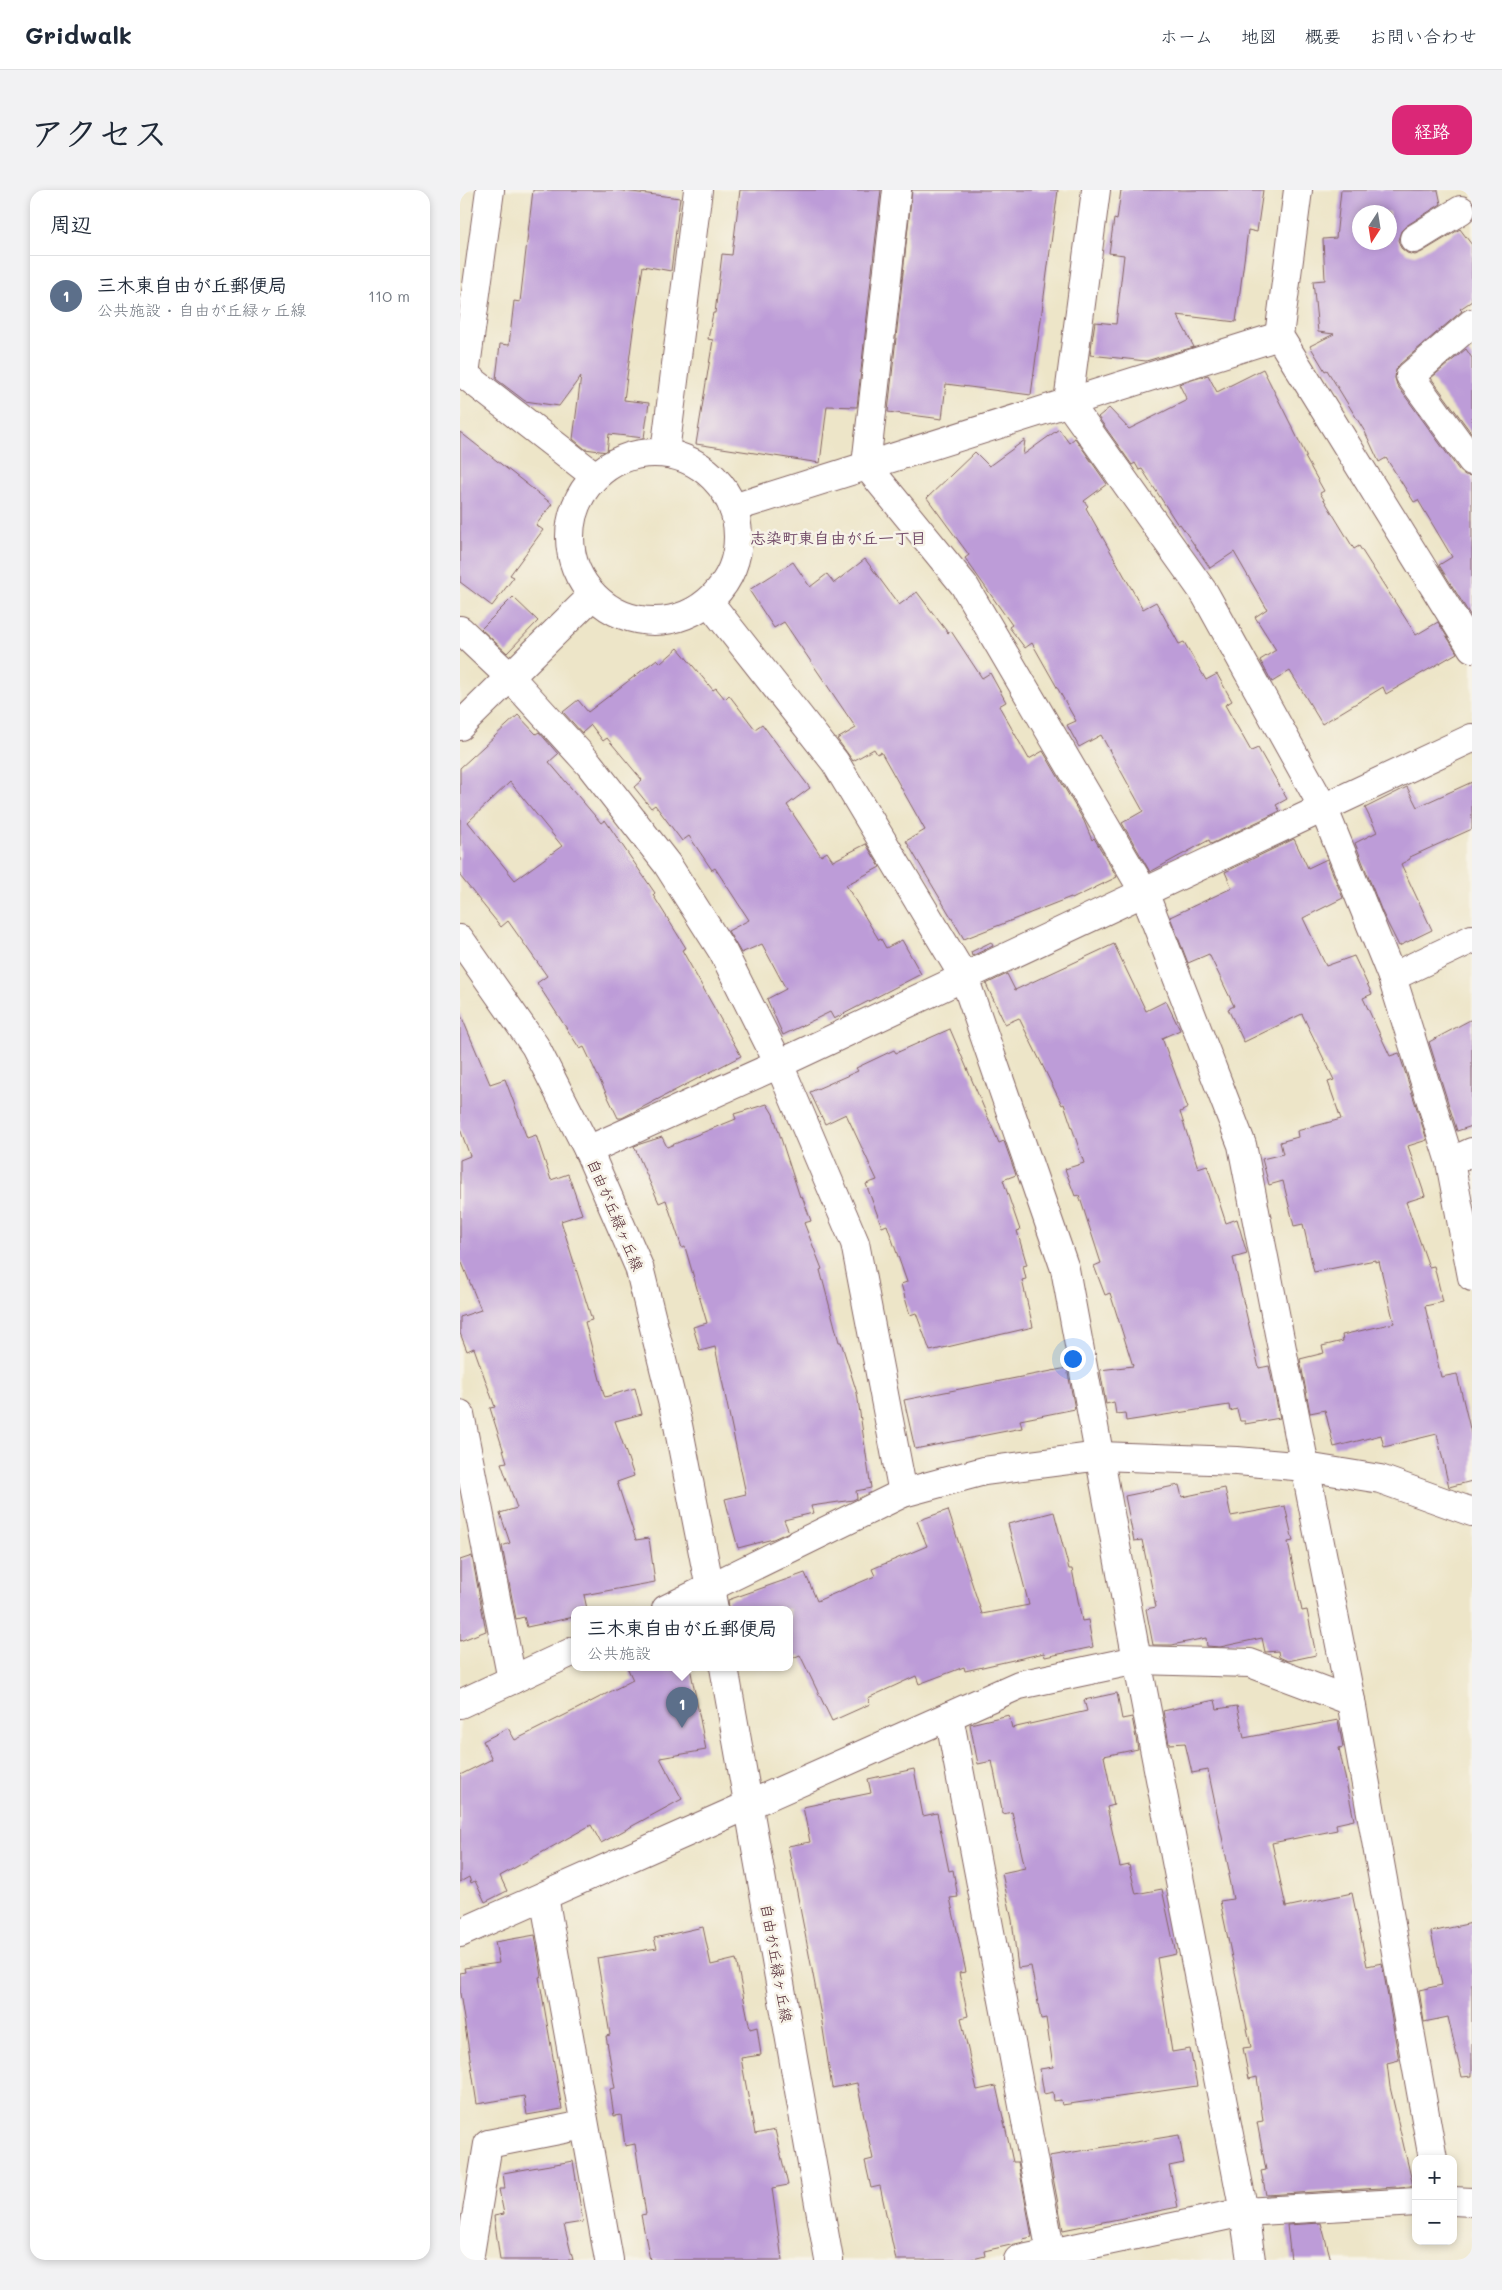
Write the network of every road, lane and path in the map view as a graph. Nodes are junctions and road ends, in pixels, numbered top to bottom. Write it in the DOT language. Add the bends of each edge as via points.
graph roads {
  1 [pos="490,190"];
  2 [pos="698,190"];
  3 [pos="898,190"];
  4 [pos="1096,190"];
  5 [pos="1298,190"];
  6 [pos="1464,208"];
  7 [pos="1414,239"];
  8 [pos="1472,323"];
  9 [pos="1279,336"];
  10 [pos="462,373"];
  11 [pos="1068,402"];
  12 [pos="665,452"];
  13 [pos="1472,461"];
  14 [pos="866,465"];
  15 [pos="595,476"];
  16 [pos="733,508"];
  17 [pos="593,595"];
  18 [pos="709,602"];
  19 [pos="460,630"];
  20 [pos="1472,648"];
  21 [pos="510,677"];
  22 [pos="460,726"];
  23 [pos="1472,738"];
  24 [pos="1324,807"];
  25 [pos="1144,892"];
  26 [pos="460,939"];
  27 [pos="1472,939"];
  28 [pos="964,977"];
  29 [pos="1392,977"];
  30 [pos="779,1064"];
  31 [pos="588,1150"];
  32 [pos="1461,1157"];
  33 [pos="1472,1277"];
  34 [pos="460,1414"];
  35 [pos="1100,1456"];
  36 [pos="1306,1467"];
  37 [pos="467,1482"];
  38 [pos="903,1493"];
  39 [pos="1472,1512"];
  40 [pos="712,1599"];
  41 [pos="680,1606"];
  42 [pos="571,1652"];
  43 [pos="1137,1660"];
  44 [pos="725,1671"];
  45 [pos="512,1680"];
  46 [pos="1351,1701"];
  47 [pos="460,1704"];
  48 [pos="949,1716"];
  49 [pos="748,1804"];
  50 [pos="544,1896"];
  51 [pos="460,1933"];
  52 [pos="584,2125"];
  53 [pos="1432,2155"];
  54 [pos="1457,2201"];
  55 [pos="1412,2202"];
  56 [pos="1472,2202"];
  57 [pos="1244,2212"];
  58 [pos="1051,2253"];
  59 [pos="469,2260"];
  60 [pos="608,2260"];
  61 [pos="829,2260"];
  62 [pos="1018,2260"];
  63 [pos="1251,2260"];
  1 -- 10 [label="street"];
  2 -- 12 [label="street"];
  3 -- 14 [label="street"];
  4 -- 11 [label="street"];
  5 -- 9 [label="street"];
  6 -- 7 [label="street"];
  8 -- 13 [label="street" via="1410,376"];
  9 -- 11 [label="street"];
  9 -- 20 [label="street"];
  10 -- 15 [label="street"];
  11 -- 14 [label="street"];
  11 -- 24 [label="street" via="1205,594"];
  12 -- 15 [label="street" via="637,454 611,463"];
  12 -- 16 [label="street" via="692,461 715,478"];
  14 -- 16 [label="street"];
  14 -- 25 [label="street" via="964,585"];
  15 -- 17 [label="street" via="574,506 568,533 572,561 584,587"];
  16 -- 18 [label="street" via="738,527 737,555 727,580"];
  17 -- 18 [label="street" via="604,606 630,618 658,622 685,616"];
  17 -- 21 [label="street"];
  18 -- 28 [label="street" via="835,762"];
  19 -- 21 [label="street"];
  21 -- 22 [label="street"];
  21 -- 30 [label="street" via="589,764 667,864 723,952"];
  23 -- 24 [label="street"];
  24 -- 25 [label="street"];
  24 -- 29 [label="street"];
  25 -- 28 [label="street"];
  25 -- 36 [label="street" via="1242,1145"];
  26 -- 31 [label="street, 自由が丘緑ヶ丘線" via="535,1046"];
  27 -- 29 [label="street"];
  28 -- 30 [label="street"];
  28 -- 35 [label="street" via="1065,1269"];
  29 -- 32 [label="street"];
  30 -- 31 [label="street"];
  30 -- 38 [label="street" via="856,1243"];
  31 -- 40 [label="street, 自由が丘緑ヶ丘線" via="638,1267 678,1425"];
  32 -- 33 [label="street"];
  34 -- 37 [label="street"];
  35 -- 36 [label="street"];
  35 -- 38 [label="street" via="984,1471"];
  35 -- 43 [label="street"];
  36 -- 39 [label="street" via="1380,1479"];
  36 -- 46 [label="street"];
  37 -- 45 [label="street"];
  38 -- 40 [label="street" via="858,1514"];
  40 -- 41 [label="street"];
  42 -- 45 [label="street"];
  43 -- 46 [label="street" via="1250,1663"];
  43 -- 48 [label="street" via="1020,1685"];
  43 -- 57 [label="street"];
  44 -- 49 [label="street, 自由が丘緑ヶ丘線"];
  45 -- 47 [label="street"];
  46 -- 53 [label="street"];
  48 -- 49 [label="street"];
  48 -- 58 [label="street"];
  49 -- 50 [label="street"];
  49 -- 61 [label="street, 自由が丘緑ヶ丘線"];
  50 -- 51 [label="street"];
  50 -- 52 [label="street"];
  52 -- 59 [label="street" via="488,2144"];
  52 -- 60 [label="street"];
  54 -- 56 [label="street"];
  55 -- 57 [label="street"];
  57 -- 58 [label="street"];
  57 -- 63 [label="street"];
  58 -- 62 [label="street"];
}
